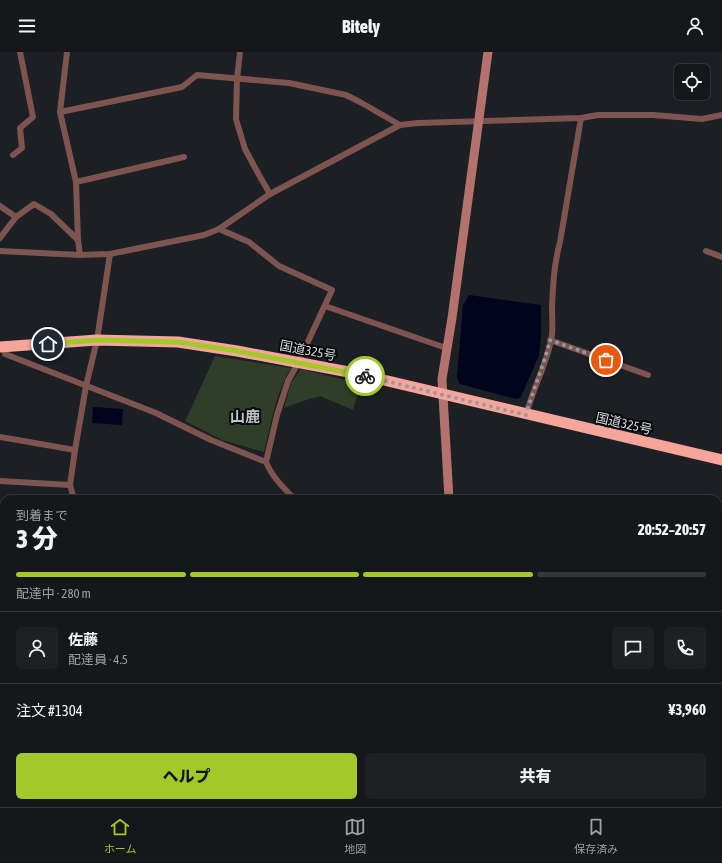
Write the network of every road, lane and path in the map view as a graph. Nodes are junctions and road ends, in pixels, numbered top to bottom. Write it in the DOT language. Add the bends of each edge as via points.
graph roads {
  1 [pos="20,52"];
  2 [pos="67,52"];
  3 [pos="240,52"];
  4 [pos="488,52"];
  5 [pos="237,79"];
  6 [pos="60,112"];
  7 [pos="722,115"];
  8 [pos="581,118"];
  9 [pos="480,122"];
  10 [pos="400,125"];
  11 [pos="13,155"];
  12 [pos="184,157"];
  13 [pos="76,182"];
  14 [pos="270,194"];
  15 [pos="0,206"];
  16 [pos="16,217"];
  17 [pos="219,230"];
  18 [pos="0,238"];
  19 [pos="78,240"];
  20 [pos="0,251"];
  21 [pos="706,251"];
  22 [pos="110,254"];
  23 [pos="80,255"];
  24 [pos="722,258"];
  25 [pos="325,306"];
  26 [pos="97,340"];
  27 [pos="550,340"];
  28 [pos="2,347"];
  29 [pos="446,348"];
  30 [pos="298,363"];
  31 [pos="648,375"];
  32 [pos="86,386"];
  33 [pos="442,393"];
  34 [pos="526,415"];
  35 [pos="0,437"];
  36 [pos="75,450"];
  37 [pos="722,460"];
  38 [pos="266,462"];
  39 [pos="0,481"];
  40 [pos="70,485"];
  41 [pos="73,495"];
  42 [pos="291,495"];
  43 [pos="449,495"];
  1 -- 11 [label="street" via="33,117 20,128 22,148"];
  2 -- 6 [label="street"];
  3 -- 5 [label="street"];
  4 -- 9 [label="street"];
  5 -- 6 [label="street" via="197,75 182,88"];
  5 -- 10 [label="street" via="289,83 346,96"];
  5 -- 14 [label="street" via="236,119 245,149"];
  6 -- 13 [label="street"];
  7 -- 8 [label="street" via="702,119 652,115 598,115"];
  8 -- 9 [label="street"];
  8 -- 27 [label="street" via="556,257"];
  9 -- 10 [label="street"];
  9 -- 29 [label="street"];
  10 -- 14 [label="street"];
  12 -- 13 [label="street"];
  13 -- 19 [label="street"];
  14 -- 17 [label="street"];
  15 -- 16 [label="street"];
  16 -- 18 [label="street"];
  16 -- 19 [label="street" via="34,204 51,214"];
  17 -- 22 [label="street"];
  17 -- 25 [label="street" via="249,242 279,266 332,290"];
  19 -- 23 [label="street"];
  20 -- 23 [label="street"];
  21 -- 24 [label="street"];
  22 -- 23 [label="street"];
  22 -- 26 [label="street"];
  25 -- 29 [label="street"];
  25 -- 30 [label="street"];
  26 -- 28 [label="highway, 国道325号"];
  26 -- 30 [label="highway, 国道325号" via="178,342"];
  26 -- 32 [label="street"];
  27 -- 31 [label="street"];
  27 -- 34 [label="street"];
  28 -- 32 [label="street" via="5,354"];
  29 -- 33 [label="street"];
  30 -- 33 [label="highway, 国道325号"];
  30 -- 38 [label="street" via="288,381 277,415"];
  32 -- 36 [label="street"];
  32 -- 38 [label="street" via="156,413 211,440"];
  33 -- 34 [label="highway, 国道325号"];
  33 -- 43 [label="street"];
  34 -- 37 [label="highway, 国道325号"];
  35 -- 36 [label="street"];
  36 -- 40 [label="street"];
  38 -- 42 [label="street"];
  39 -- 40 [label="street"];
  40 -- 41 [label="street"];
}
